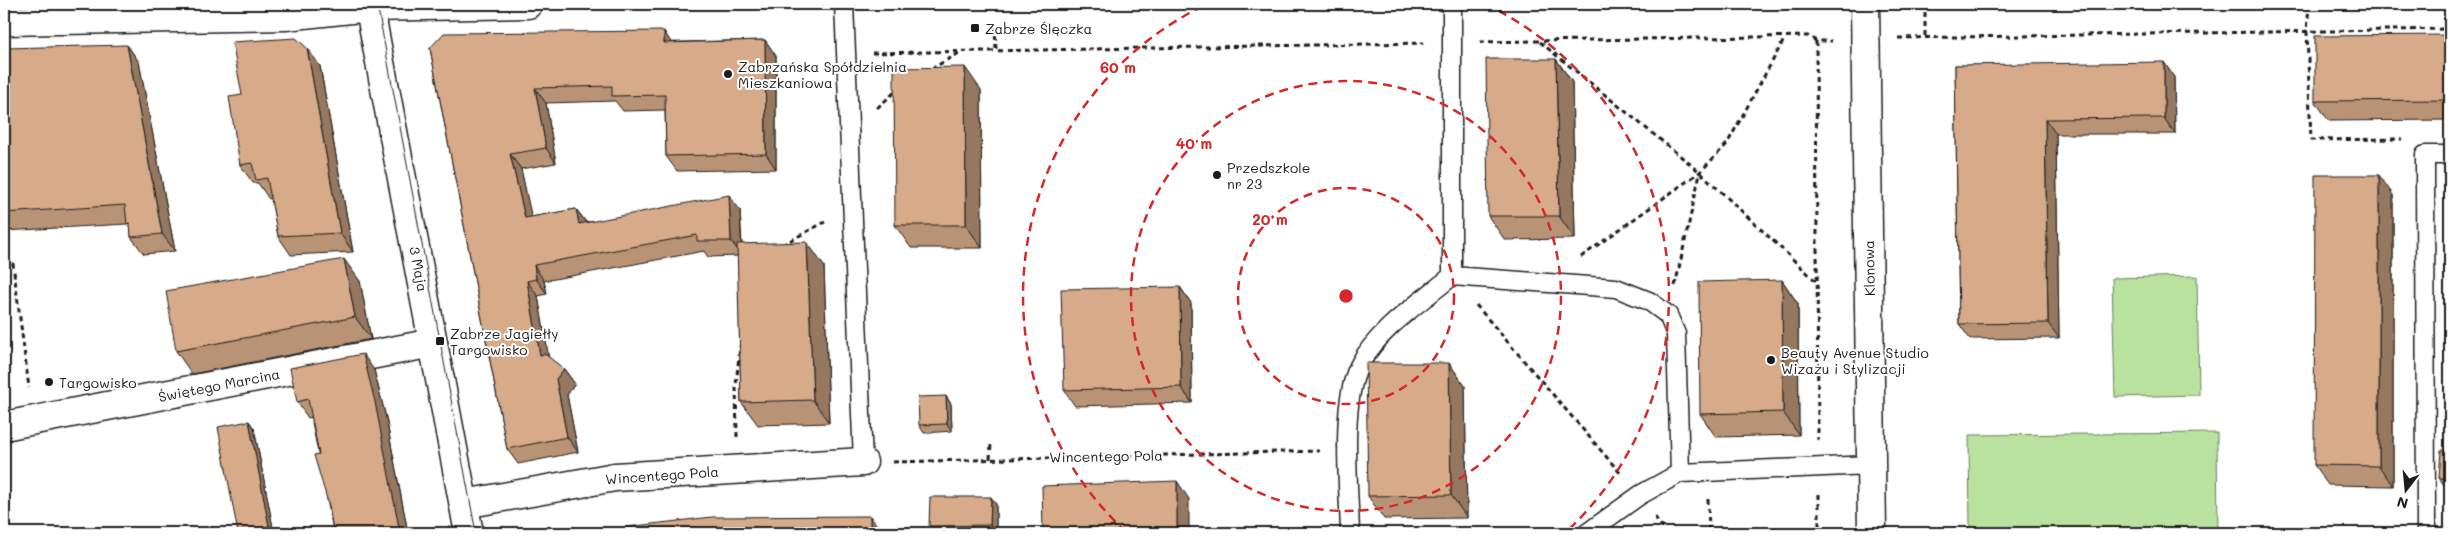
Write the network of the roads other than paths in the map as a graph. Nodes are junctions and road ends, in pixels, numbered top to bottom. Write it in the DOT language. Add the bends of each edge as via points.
graph roads {
  1 [pos="528,4"];
  2 [pos="844,4"];
  3 [pos="1452,4"];
  4 [pos="1865,4"];
  5 [pos="369,5"];
  6 [pos="4,21"];
  7 [pos="2450,154"];
  8 [pos="1452,276"];
  9 [pos="433,343"];
  10 [pos="4,426"];
  11 [pos="863,462"];
  12 [pos="1872,465"];
  13 [pos="1680,473"];
  14 [pos="464,504"];
  15 [pos="469,533"];
  16 [pos="1350,533"];
  17 [pos="1587,533"];
  18 [pos="1872,533"];
  19 [pos="2426,533"];
  1 -- 5 [label="street"];
  2 -- 11 [label="lane"];
  3 -- 8 [label="lane"];
  4 -- 12 [label="street, Klonowa"];
  5 -- 6 [label="street" via="285,16"];
  5 -- 9 [label="street, 3 Maja"];
  7 -- 19 [label="lane" via="2425,155"];
  8 -- 13 [label="lane" via="1616,288 1649,301 1668,315 1676,334"];
  8 -- 16 [label="lane" via="1401,316 1369,351 1351,384 1348,406"];
  9 -- 10 [label="street, Świętego Marcina"];
  9 -- 14 [label="street, 3 Maja"];
  11 -- 14 [label="street, Wincentego Pola" via="615,477"];
  12 -- 13 [label="lane"];
  12 -- 18 [label="street, Klonowa"];
  13 -- 17 [label="lane" via="1640,495"];
  14 -- 15 [label="street, 3 Maja"];
}
